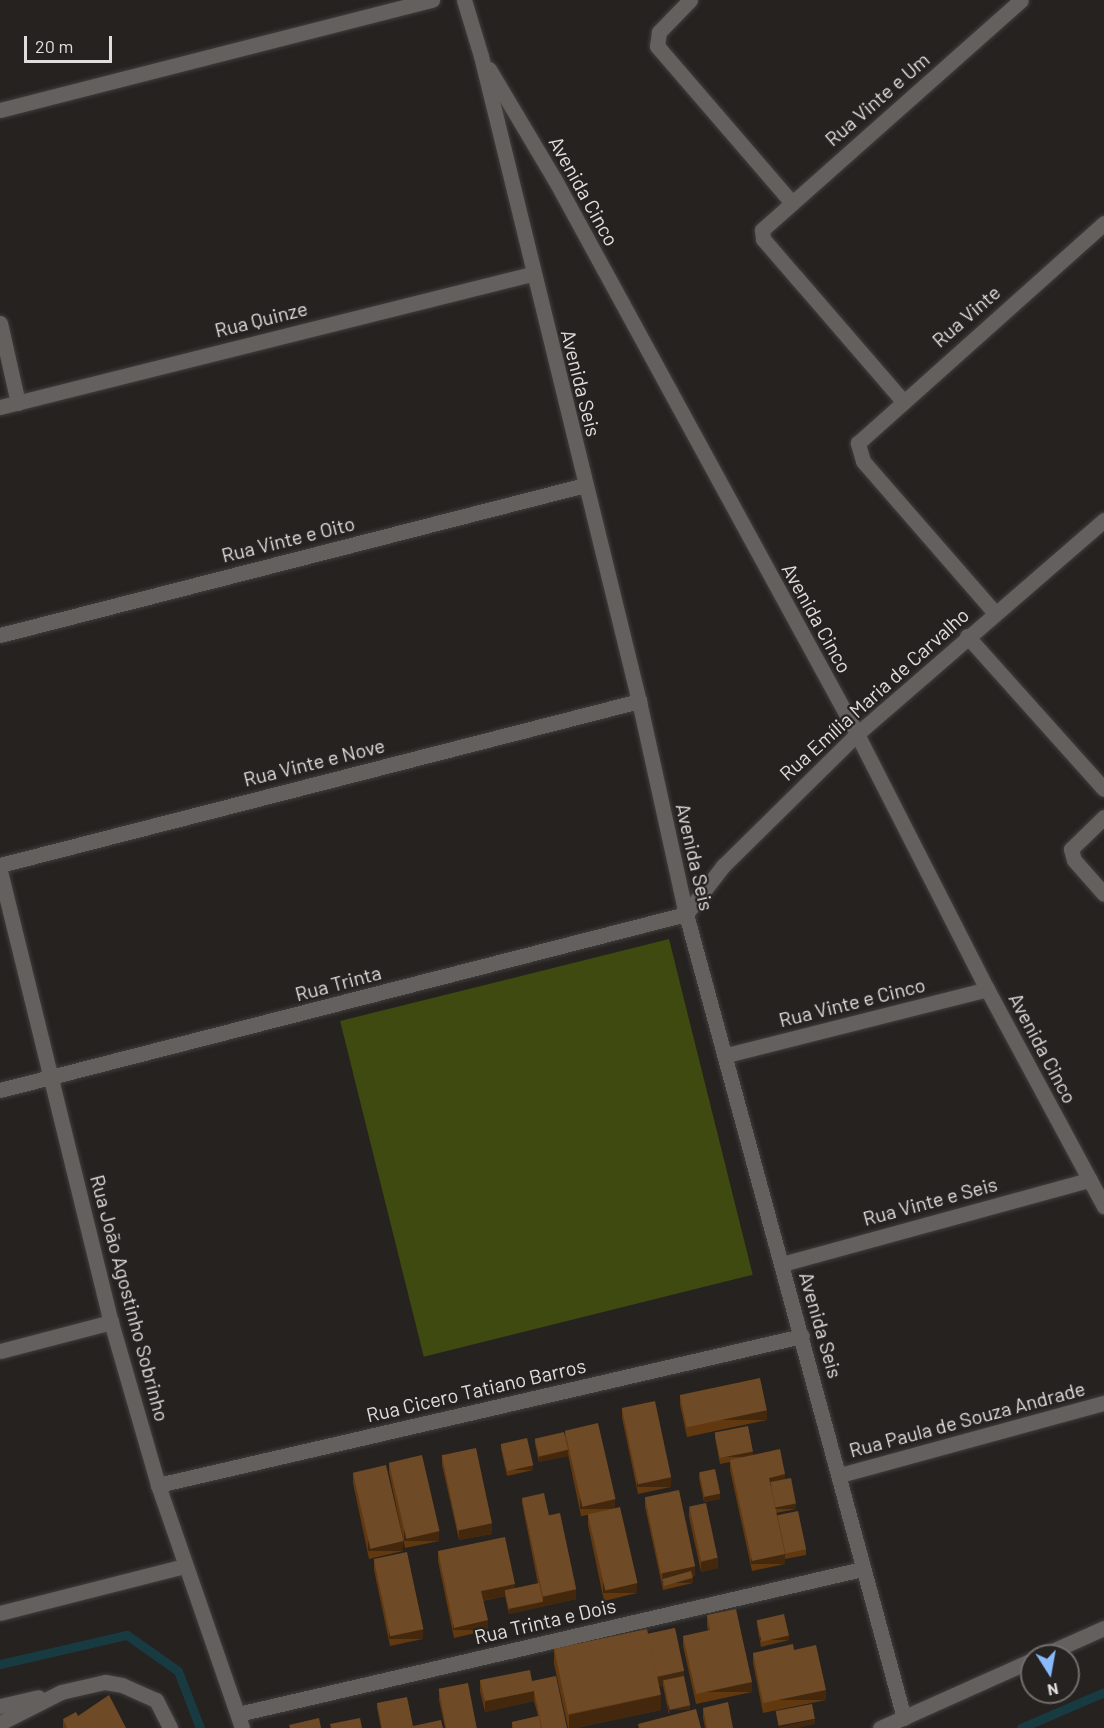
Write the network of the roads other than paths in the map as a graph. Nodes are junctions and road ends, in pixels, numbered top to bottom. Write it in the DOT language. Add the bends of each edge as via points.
graph roads {
  1 [pos="432,0"];
  2 [pos="464,0"];
  3 [pos="690,0"];
  4 [pos="1021,0"];
  5 [pos="481,56"];
  6 [pos="0,110"];
  7 [pos="791,202"];
  8 [pos="1104,223"];
  9 [pos="532,274"];
  10 [pos="0,323"];
  11 [pos="902,400"];
  12 [pos="18,403"];
  13 [pos="0,407"];
  14 [pos="585,485"];
  15 [pos="1104,520"];
  16 [pos="995,613"];
  17 [pos="0,635"];
  18 [pos="967,636"];
  19 [pos="639,701"];
  20 [pos="857,734"];
  21 [pos="1104,789"];
  22 [pos="1104,817"];
  23 [pos="0,864"];
  24 [pos="0,871"];
  25 [pos="1104,894"];
  26 [pos="686,914"];
  27 [pos="987,989"];
  28 [pos="727,1055"];
  29 [pos="54,1078"];
  30 [pos="0,1090"];
  31 [pos="1090,1180"];
  32 [pos="1104,1206"];
  33 [pos="782,1264"];
  34 [pos="111,1322"];
  35 [pos="802,1336"];
  36 [pos="0,1351"];
  37 [pos="1104,1403"];
  38 [pos="840,1475"];
  39 [pos="158,1485"];
  40 [pos="184,1566"];
  41 [pos="862,1569"];
  42 [pos="0,1613"];
  43 [pos="1104,1628"];
  44 [pos="1068,1644"];
  45 [pos="1020,1665"];
  46 [pos="61,1692"];
  47 [pos="0,1706"];
  48 [pos="904,1718"];
  49 [pos="240,1721"];
  50 [pos="0,1723"];
  51 [pos="170,1728"];
  52 [pos="880,1728"];
  1 -- 6 [label="street"];
  2 -- 5 [label="street, Avenida Seis"];
  3 -- 7 [label="street" via="657,38 662,54"];
  4 -- 7 [label="street, Rua Vinte e Um"];
  5 -- 9 [label="street, Avenida Seis"];
  5 -- 20 [label="street, Avenida Cinco" via="555,180"];
  7 -- 11 [label="street, Rua Vinte e Um" via="762,230 763,239"];
  8 -- 11 [label="street, Rua Vinte"];
  9 -- 12 [label="street, Rua Quinze"];
  9 -- 14 [label="street, Avenida Seis"];
  10 -- 12 [label="street"];
  11 -- 16 [label="street, Rua Vinte" via="858,443 863,460"];
  12 -- 13 [label="street, Rua Quinze"];
  14 -- 17 [label="street, Rua Vinte e Oito"];
  14 -- 19 [label="street, Avenida Seis"];
  15 -- 16 [label="street, Rua Emília Maria de Carvalho"];
  16 -- 18 [label="street, Rua Emília Maria de Carvalho"];
  18 -- 20 [label="street, Rua Emília Maria de Carvalho"];
  18 -- 21 [label="street"];
  19 -- 23 [label="street, Rua Vinte e Nove"];
  19 -- 26 [label="street, Avenida Seis"];
  20 -- 26 [label="street, Rua Emília Maria de Carvalho" via="723,866"];
  20 -- 27 [label="street, Avenida Cinco"];
  22 -- 25 [label="street" via="1071,849 1074,860"];
  24 -- 29 [label="street, Rua João Agostinho Sobrinho"];
  26 -- 28 [label="street, Avenida Seis"];
  26 -- 29 [label="street, Rua Trinta"];
  27 -- 28 [label="street, Rua Vinte e Cinco"];
  27 -- 31 [label="street, Avenida Cinco"];
  28 -- 33 [label="street, Avenida Seis"];
  29 -- 30 [label="street, Rua Trinta"];
  29 -- 34 [label="street, Rua João Agostinho Sobrinho"];
  31 -- 32 [label="street, Avenida Cinco"];
  31 -- 33 [label="street, Rua Vinte e Seis"];
  33 -- 35 [label="street, Avenida Seis"];
  34 -- 36 [label="street"];
  34 -- 39 [label="street, Rua João Agostinho Sobrinho"];
  35 -- 38 [label="street, Avenida Seis"];
  35 -- 39 [label="street, Rua Cicero Tatiano Barros"];
  37 -- 38 [label="street, Rua Paula de Souza Andrade"];
  38 -- 41 [label="street, Avenida Seis"];
  39 -- 40 [label="street, Rua João Agostinho Sobrinho"];
  40 -- 42 [label="street"];
  40 -- 49 [label="street, Rua João Agostinho Sobrinho"];
  41 -- 48 [label="street, Avenida Seis"];
  41 -- 49 [label="street, Rua Trinta e Dois"];
  43 -- 44 [label="street"];
  45 -- 48 [label="street"];
  46 -- 47 [label="street"];
  46 -- 50 [label="street"];
  46 -- 51 [label="street" via="105,1682 122,1685 156,1700"];
  48 -- 52 [label="street"];
}
